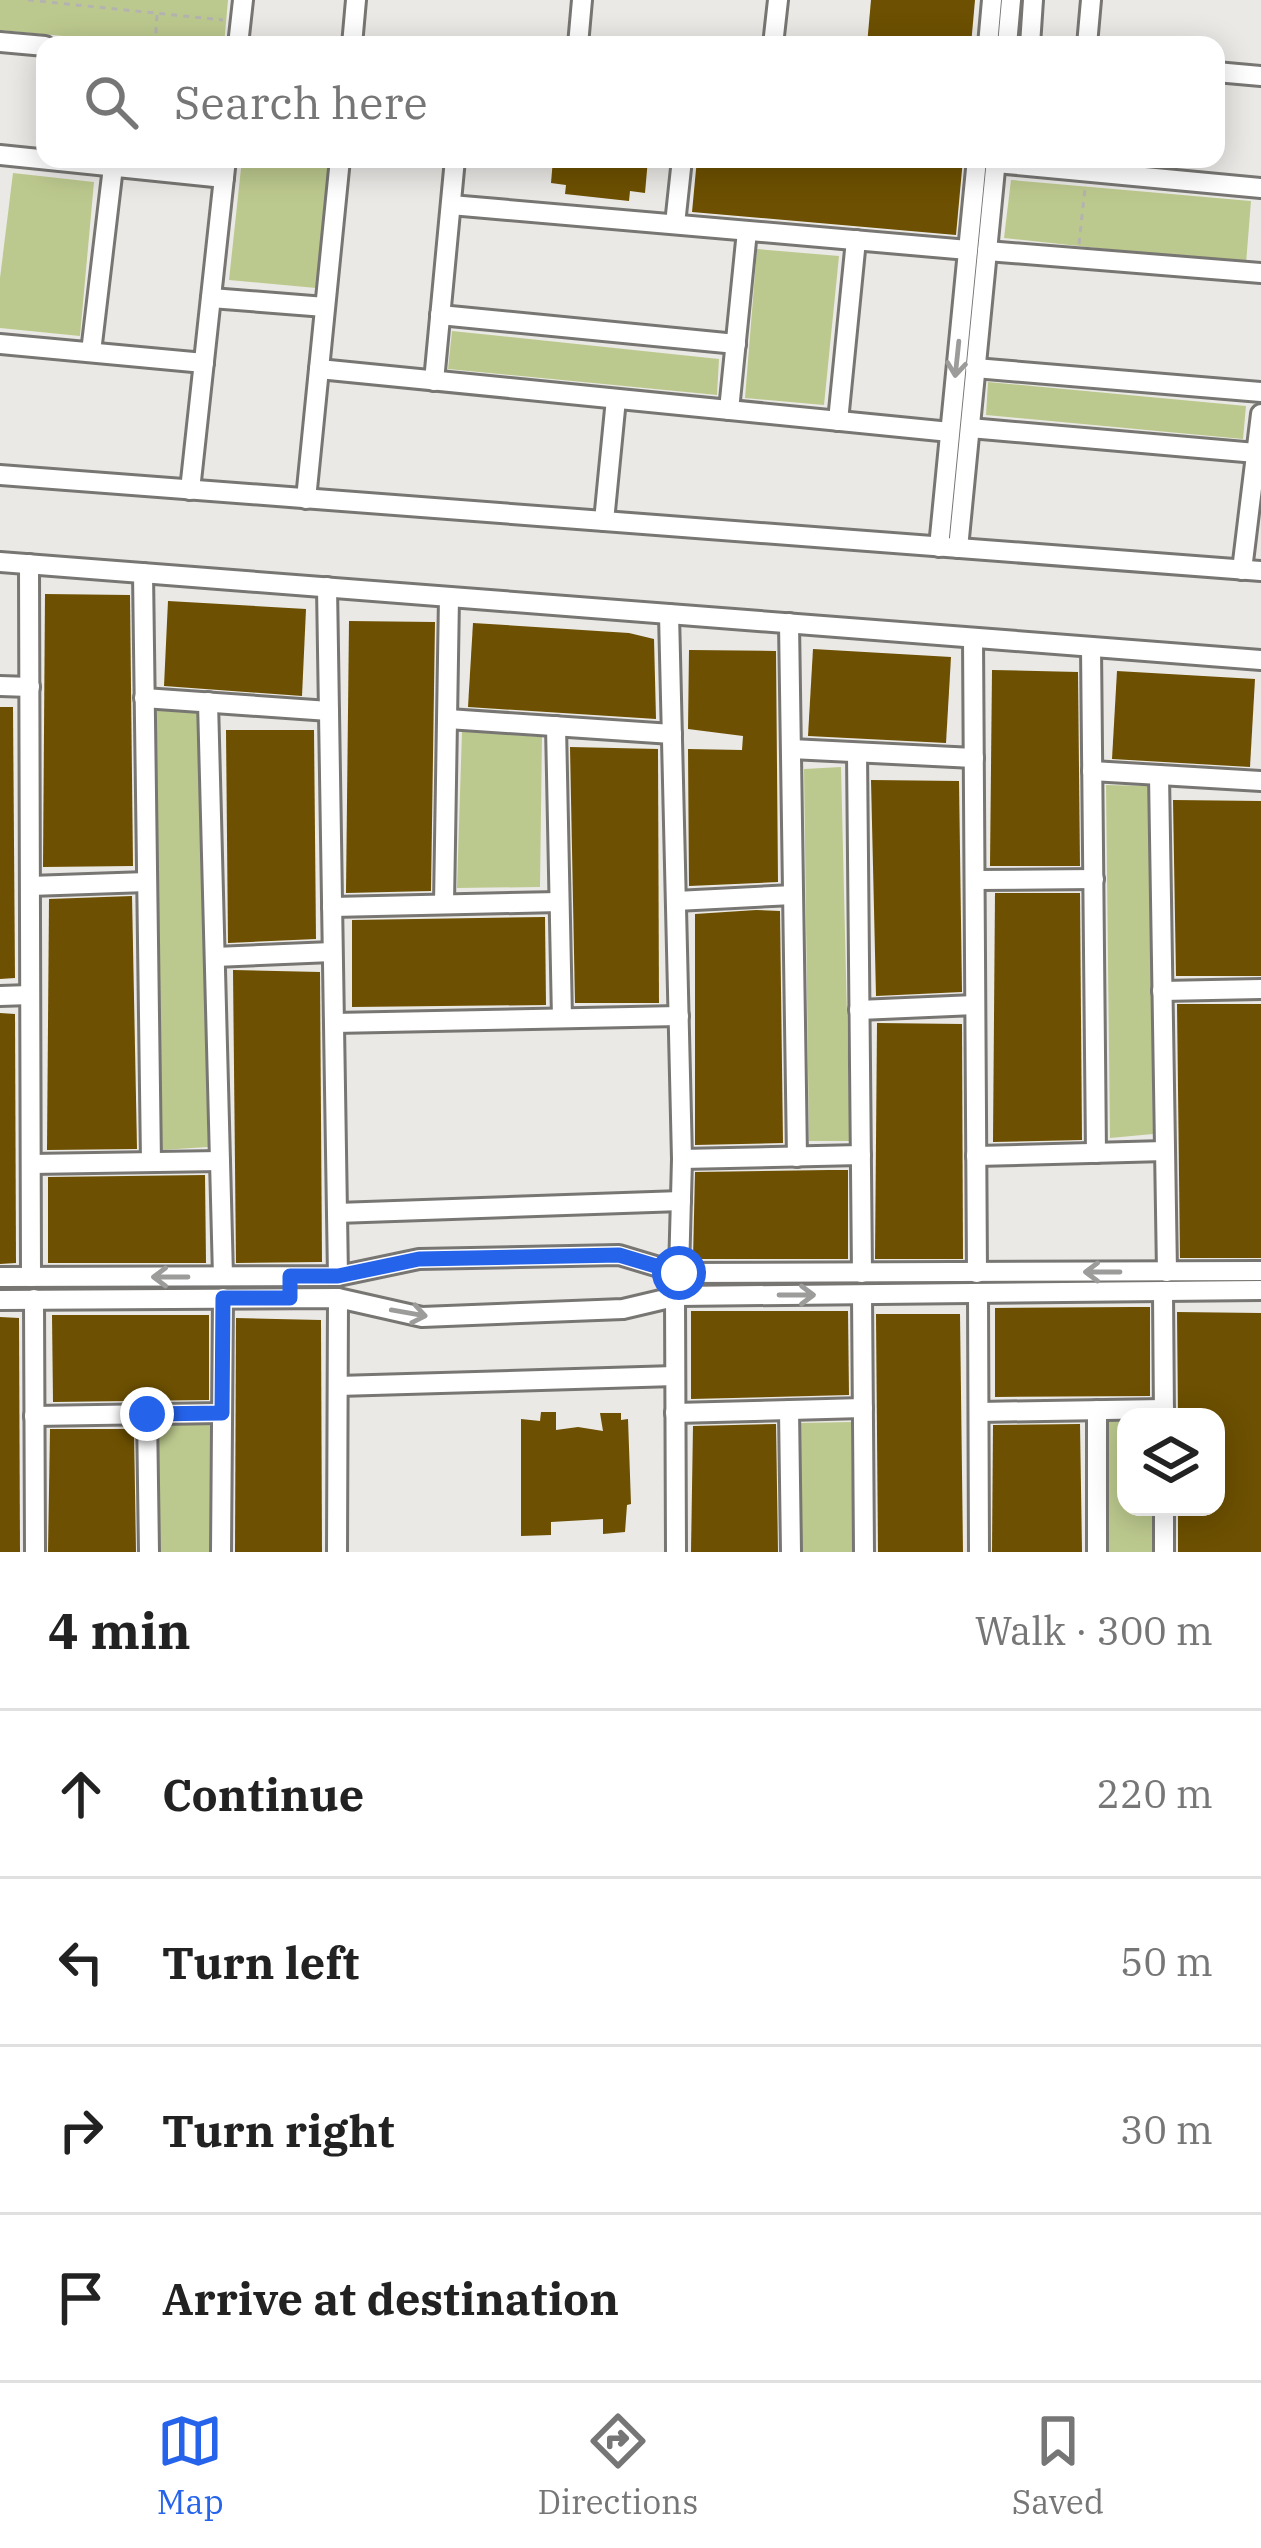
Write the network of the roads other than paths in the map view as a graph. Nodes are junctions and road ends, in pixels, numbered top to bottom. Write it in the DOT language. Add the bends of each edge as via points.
graph roads {
  1 [pos="243,0"];
  2 [pos="356,0"];
  3 [pos="582,0"];
  4 [pos="778,0"];
  5 [pos="992,0"];
  6 [pos="1011,0"];
  7 [pos="1033,0"];
  8 [pos="1091,0"];
  9 [pos="239,36"];
  10 [pos="353,36"];
  11 [pos="579,36"];
  12 [pos="774,36"];
  13 [pos="989,36"];
  14 [pos="1008,36"];
  15 [pos="1031,36"];
  16 [pos="1088,36"];
  17 [pos="0,42"];
  18 [pos="36,45"];
  19 [pos="1225,73"];
  20 [pos="1261,76"];
  21 [pos="0,157"];
  22 [pos="36,160"];
  23 [pos="112,168"];
  24 [pos="225,168"];
  25 [pos="339,168"];
  26 [pos="454,168"];
  27 [pos="681,168"];
  28 [pos="988,168"];
  29 [pos="1054,168"];
  30 [pos="1261,188"];
  31 [pos="451,205"];
  32 [pos="675,224"];
  33 [pos="747,231"];
  34 [pos="856,240"];
  35 [pos="977,250"];
  36 [pos="1261,273"];
  37 [pos="211,298"];
  38 [pos="325,307"];
  39 [pos="440,315"];
  40 [pos="971,318"];
  41 [pos="0,344"];
  42 [pos="736,344"];
  43 [pos="92,352"];
  44 [pos="203,363"];
  45 [pos="976,368"];
  46 [pos="319,369"];
  47 [pos="434,380"];
  48 [pos="1261,392"];
  49 [pos="616,399"];
  50 [pos="729,410"];
  51 [pos="1261,414"];
  52 [pos="838,421"];
  53 [pos="970,428"];
  54 [pos="955,445"];
  55 [pos="1256,453"];
  56 [pos="0,476"];
  57 [pos="190,490"];
  58 [pos="306,499"];
  59 [pos="604,521"];
  60 [pos="948,547"];
  61 [pos="0,562"];
  62 [pos="29,564"];
  63 [pos="1251,570"];
  64 [pos="143,573"];
  65 [pos="327,587"];
  66 [pos="448,597"];
  67 [pos="669,614"];
  68 [pos="789,623"];
  69 [pos="973,638"];
  70 [pos="1091,647"];
  71 [pos="1261,660"];
  72 [pos="0,686"];
  73 [pos="30,687"];
  74 [pos="145,698"];
  75 [pos="208,702"];
  76 [pos="328,711"];
  77 [pos="448,719"];
  78 [pos="556,726"];
  79 [pos="672,734"];
  80 [pos="791,749"];
  81 [pos="856,752"];
  82 [pos="974,758"];
  83 [pos="1092,771"];
  84 [pos="1159,775"];
  85 [pos="1261,781"];
  86 [pos="1094,879"];
  87 [pos="974,880"];
  88 [pos="147,881"];
  89 [pos="30,886"];
  90 [pos="793,895"];
  91 [pos="676,901"];
  92 [pos="559,902"];
  93 [pos="444,904"];
  94 [pos="332,907"];
  95 [pos="332,952"];
  96 [pos="215,957"];
  97 [pos="1261,989"];
  98 [pos="1162,992"];
  99 [pos="30,995"];
  100 [pos="0,996"];
  101 [pos="975,1005"];
  102 [pos="860,1010"];
  103 [pos="679,1016"];
  104 [pos="562,1018"];
  105 [pos="334,1023"];
  106 [pos="1165,1151"];
  107 [pos="1096,1153"];
  108 [pos="861,1155"];
  109 [pos="797,1156"];
  110 [pos="976,1156"];
  111 [pos="682,1159"];
  112 [pos="220,1161"];
  113 [pos="151,1162"];
  114 [pos="31,1164"];
  115 [pos="681,1201"];
  116 [pos="337,1214"];
  117 [pos="1261,1271"];
  118 [pos="1167,1272"];
  119 [pos="679,1273"];
  120 [pos="921,1273"];
  121 [pos="977,1273"];
  122 [pos="862,1274"];
  123 [pos="223,1276"];
  124 [pos="290,1276"];
  125 [pos="338,1276"];
  126 [pos="0,1277"];
  127 [pos="31,1277"];
  128 [pos="1261,1290"];
  129 [pos="1163,1293"];
  130 [pos="922,1294"];
  131 [pos="978,1294"];
  132 [pos="862,1295"];
  133 [pos="674,1297"];
  134 [pos="223,1298"];
  135 [pos="290,1298"];
  136 [pos="338,1298"];
  137 [pos="34,1299"];
  138 [pos="0,1300"];
  139 [pos="675,1376"];
  140 [pos="338,1386"];
  141 [pos="863,1408"];
  142 [pos="1164,1408"];
  143 [pos="789,1410"];
  144 [pos="1096,1410"];
  145 [pos="1117,1411"];
  146 [pos="979,1412"];
  147 [pos="222,1413"];
  148 [pos="675,1413"];
  149 [pos="147,1414"];
  150 [pos="34,1416"];
  151 [pos="1164,1516"];
  152 [pos="35,1552"];
  153 [pos="148,1552"];
  154 [pos="221,1552"];
  155 [pos="337,1552"];
  156 [pos="676,1552"];
  157 [pos="791,1552"];
  158 [pos="864,1552"];
  159 [pos="979,1552"];
  160 [pos="1097,1552"];
  161 [pos="1164,1552"];
  1 -- 9 [label="street"];
  2 -- 10 [label="street"];
  3 -- 11 [label="street"];
  4 -- 12 [label="street"];
  5 -- 13 [label="street"];
  6 -- 14 [label="street"];
  7 -- 15 [label="street"];
  8 -- 16 [label="street"];
  17 -- 18 [label="street"];
  19 -- 20 [label="street"];
  21 -- 22 [label="street"];
  23 -- 43 [label="street"];
  24 -- 37 [label="street"];
  25 -- 38 [label="street"];
  26 -- 31 [label="street"];
  27 -- 32 [label="street"];
  28 -- 35 [label="street"];
  29 -- 30 [label="street"];
  31 -- 32 [label="street"];
  31 -- 39 [label="street"];
  32 -- 33 [label="street"];
  33 -- 34 [label="street"];
  33 -- 42 [label="street"];
  34 -- 35 [label="street"];
  34 -- 52 [label="street"];
  35 -- 36 [label="street"];
  35 -- 40 [label="street"];
  37 -- 38 [label="street"];
  37 -- 44 [label="street"];
  38 -- 46 [label="street"];
  39 -- 42 [label="street"];
  39 -- 47 [label="street"];
  40 -- 45 [label="street"];
  40 -- 54 [label="street, one-way"];
  41 -- 43 [label="street"];
  42 -- 50 [label="street"];
  43 -- 44 [label="street"];
  44 -- 57 [label="street"];
  45 -- 48 [label="street"];
  45 -- 53 [label="street"];
  46 -- 47 [label="street"];
  46 -- 58 [label="street"];
  47 -- 49 [label="street"];
  49 -- 50 [label="street"];
  49 -- 59 [label="street"];
  50 -- 52 [label="street"];
  51 -- 55 [label="street"];
  52 -- 54 [label="street"];
  53 -- 54 [label="street"];
  53 -- 55 [label="street"];
  54 -- 60 [label="street"];
  55 -- 63 [label="street"];
  56 -- 57 [label="street"];
  57 -- 58 [label="street"];
  58 -- 59 [label="street"];
  59 -- 60 [label="street"];
  60 -- 63 [label="street"];
  61 -- 62 [label="street"];
  62 -- 64 [label="street"];
  62 -- 73 [label="street"];
  64 -- 65 [label="street"];
  64 -- 74 [label="street"];
  65 -- 66 [label="street"];
  65 -- 76 [label="street"];
  66 -- 67 [label="street"];
  66 -- 77 [label="street"];
  67 -- 68 [label="street"];
  67 -- 79 [label="street"];
  68 -- 69 [label="street"];
  68 -- 80 [label="street"];
  69 -- 70 [label="street"];
  69 -- 82 [label="street"];
  70 -- 71 [label="street"];
  70 -- 83 [label="street"];
  72 -- 73 [label="street"];
  73 -- 89 [label="street"];
  74 -- 75 [label="street"];
  74 -- 88 [label="street"];
  75 -- 76 [label="street"];
  75 -- 96 [label="street"];
  76 -- 94 [label="street"];
  77 -- 78 [label="street"];
  77 -- 93 [label="street"];
  78 -- 79 [label="street"];
  78 -- 92 [label="street"];
  79 -- 91 [label="street"];
  80 -- 81 [label="street"];
  80 -- 90 [label="street"];
  81 -- 82 [label="street"];
  81 -- 102 [label="street"];
  82 -- 87 [label="street"];
  83 -- 84 [label="street"];
  83 -- 86 [label="street"];
  84 -- 85 [label="street"];
  84 -- 98 [label="street"];
  86 -- 87 [label="street"];
  86 -- 107 [label="street"];
  87 -- 101 [label="street"];
  88 -- 89 [label="street"];
  88 -- 113 [label="street"];
  89 -- 99 [label="street"];
  90 -- 91 [label="street"];
  90 -- 109 [label="street"];
  91 -- 103 [label="street"];
  92 -- 93 [label="street"];
  92 -- 104 [label="street"];
  93 -- 94 [label="street"];
  94 -- 95 [label="street"];
  95 -- 96 [label="street"];
  95 -- 105 [label="street"];
  96 -- 112 [label="street"];
  97 -- 98 [label="street"];
  98 -- 106 [label="street"];
  99 -- 100 [label="street"];
  99 -- 114 [label="street"];
  101 -- 102 [label="street"];
  101 -- 110 [label="street"];
  102 -- 108 [label="street"];
  103 -- 104 [label="street"];
  103 -- 111 [label="street"];
  104 -- 105 [label="street"];
  105 -- 116 [label="street"];
  106 -- 107 [label="street"];
  106 -- 118 [label="street"];
  107 -- 110 [label="street"];
  108 -- 109 [label="street"];
  108 -- 122 [label="street"];
  109 -- 111 [label="street"];
  110 -- 121 [label="street"];
  111 -- 115 [label="street"];
  112 -- 113 [label="street"];
  112 -- 123 [label="street"];
  113 -- 114 [label="street"];
  114 -- 127 [label="street"];
  115 -- 116 [label="street"];
  115 -- 119 [label="street"];
  116 -- 125 [label="street"];
  117 -- 118 [label="street"];
  118 -- 121 [label="street, one-way"];
  119 -- 122 [label="street"];
  119 -- 125 [label="street" via="619,1255 419,1259"];
  120 -- 121 [label="street"];
  120 -- 122 [label="street"];
  120 -- 130 [label="street"];
  123 -- 124 [label="street"];
  123 -- 127 [label="street, one-way"];
  124 -- 125 [label="street"];
  124 -- 135 [label="street"];
  126 -- 127 [label="street"];
  128 -- 129 [label="street"];
  129 -- 131 [label="street"];
  129 -- 142 [label="street"];
  130 -- 131 [label="street"];
  130 -- 132 [label="street"];
  131 -- 146 [label="street"];
  133 -- 132 [label="street, one-way"];
  132 -- 141 [label="street"];
  136 -- 133 [label="street, one-way" via="422,1317 623,1310"];
  133 -- 139 [label="street"];
  134 -- 135 [label="street"];
  134 -- 137 [label="street"];
  134 -- 147 [label="street"];
  135 -- 136 [label="street"];
  136 -- 140 [label="street"];
  137 -- 138 [label="street"];
  137 -- 150 [label="street"];
  139 -- 140 [label="street"];
  139 -- 148 [label="street"];
  140 -- 155 [label="street"];
  141 -- 143 [label="street"];
  141 -- 158 [label="street"];
  143 -- 148 [label="street"];
  143 -- 157 [label="street"];
  144 -- 145 [label="street"];
  144 -- 146 [label="street"];
  144 -- 160 [label="street"];
  146 -- 159 [label="street"];
  147 -- 149 [label="street"];
  147 -- 154 [label="street"];
  148 -- 156 [label="street"];
  149 -- 150 [label="street"];
  149 -- 153 [label="street"];
  150 -- 152 [label="street"];
  151 -- 161 [label="street"];
}
